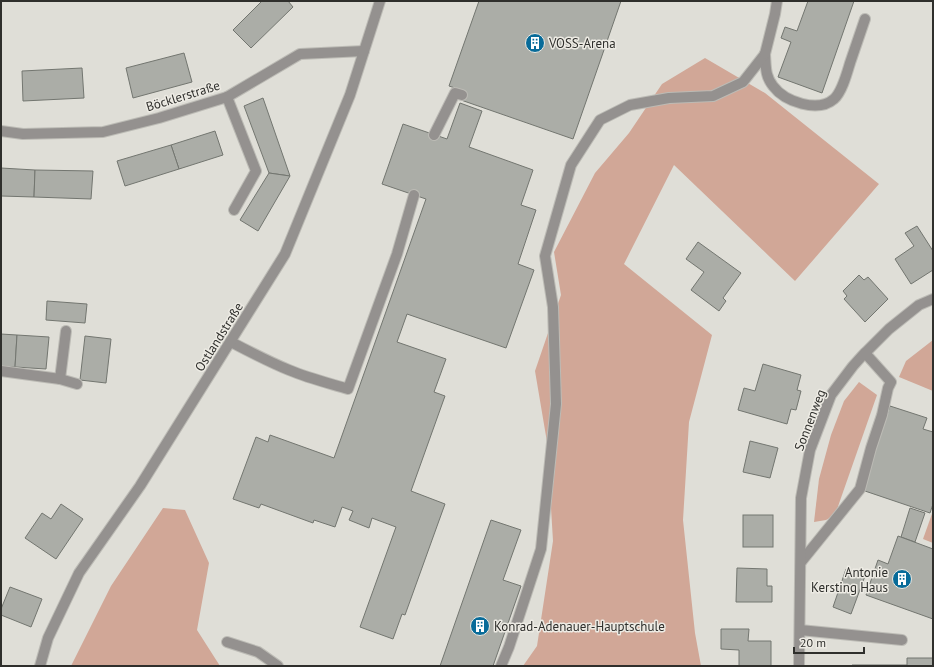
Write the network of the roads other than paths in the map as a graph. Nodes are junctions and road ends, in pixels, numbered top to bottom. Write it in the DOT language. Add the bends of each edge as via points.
graph roads {
  1 [pos="380,1"];
  2 [pos="777,1"];
  3 [pos="864,19"];
  4 [pos="364,51"];
  5 [pos="765,54"];
  6 [pos="462,95"];
  7 [pos="227,97"];
  8 [pos="1,131"];
  9 [pos="434,135"];
  10 [pos="414,195"];
  11 [pos="234,210"];
  12 [pos="933,298"];
  13 [pos="66,332"];
  14 [pos="231,342"];
  15 [pos="864,353"];
  16 [pos="1,371"];
  17 [pos="60,379"];
  18 [pos="77,384"];
  19 [pos="801,562"];
  20 [pos="800,630"];
  21 [pos="902,640"];
  22 [pos="227,642"];
  23 [pos="40,666"];
  24 [pos="278,666"];
  25 [pos="501,666"];
  26 [pos="799,666"];
  1 -- 4 [label="street, Ostlandstraße"];
  2 -- 5 [label="street"];
  3 -- 5 [label="street" via="842,87 834,99 824,105 809,105 785,97 774,87 766,72"];
  4 -- 7 [label="street, Böcklerstraße" via="300,54"];
  4 -- 14 [label="street, Ostlandstraße" via="350,95 285,254"];
  5 -- 25 [label="street" via="743,82 713,96 669,98 630,104 600,120 571,165 545,256 553,307 556,404 542,548"];
  6 -- 9 [label="street" via="455,93"];
  7 -- 8 [label="street, Böcklerstraße" via="103,132 23,134"];
  7 -- 11 [label="street" via="256,171"];
  10 -- 14 [label="street" via="397,254 348,388 291,371"];
  12 -- 15 [label="street, Sonnenweg" via="889,329"];
  13 -- 17 [label="street"];
  14 -- 23 [label="street, Ostlandstraße" via="140,486 79,574 48,638"];
  15 -- 19 [label="street, Sonnenweg" via="831,395 810,450 801,498"];
  15 -- 19 [label="street" via="891,382 860,489"];
  16 -- 17 [label="street"];
  17 -- 18 [label="street"];
  19 -- 20 [label="street, Sonnenweg"];
  20 -- 21 [label="street"];
  20 -- 26 [label="street, Sonnenweg"];
  22 -- 24 [label="street" via="258,652"];
}
